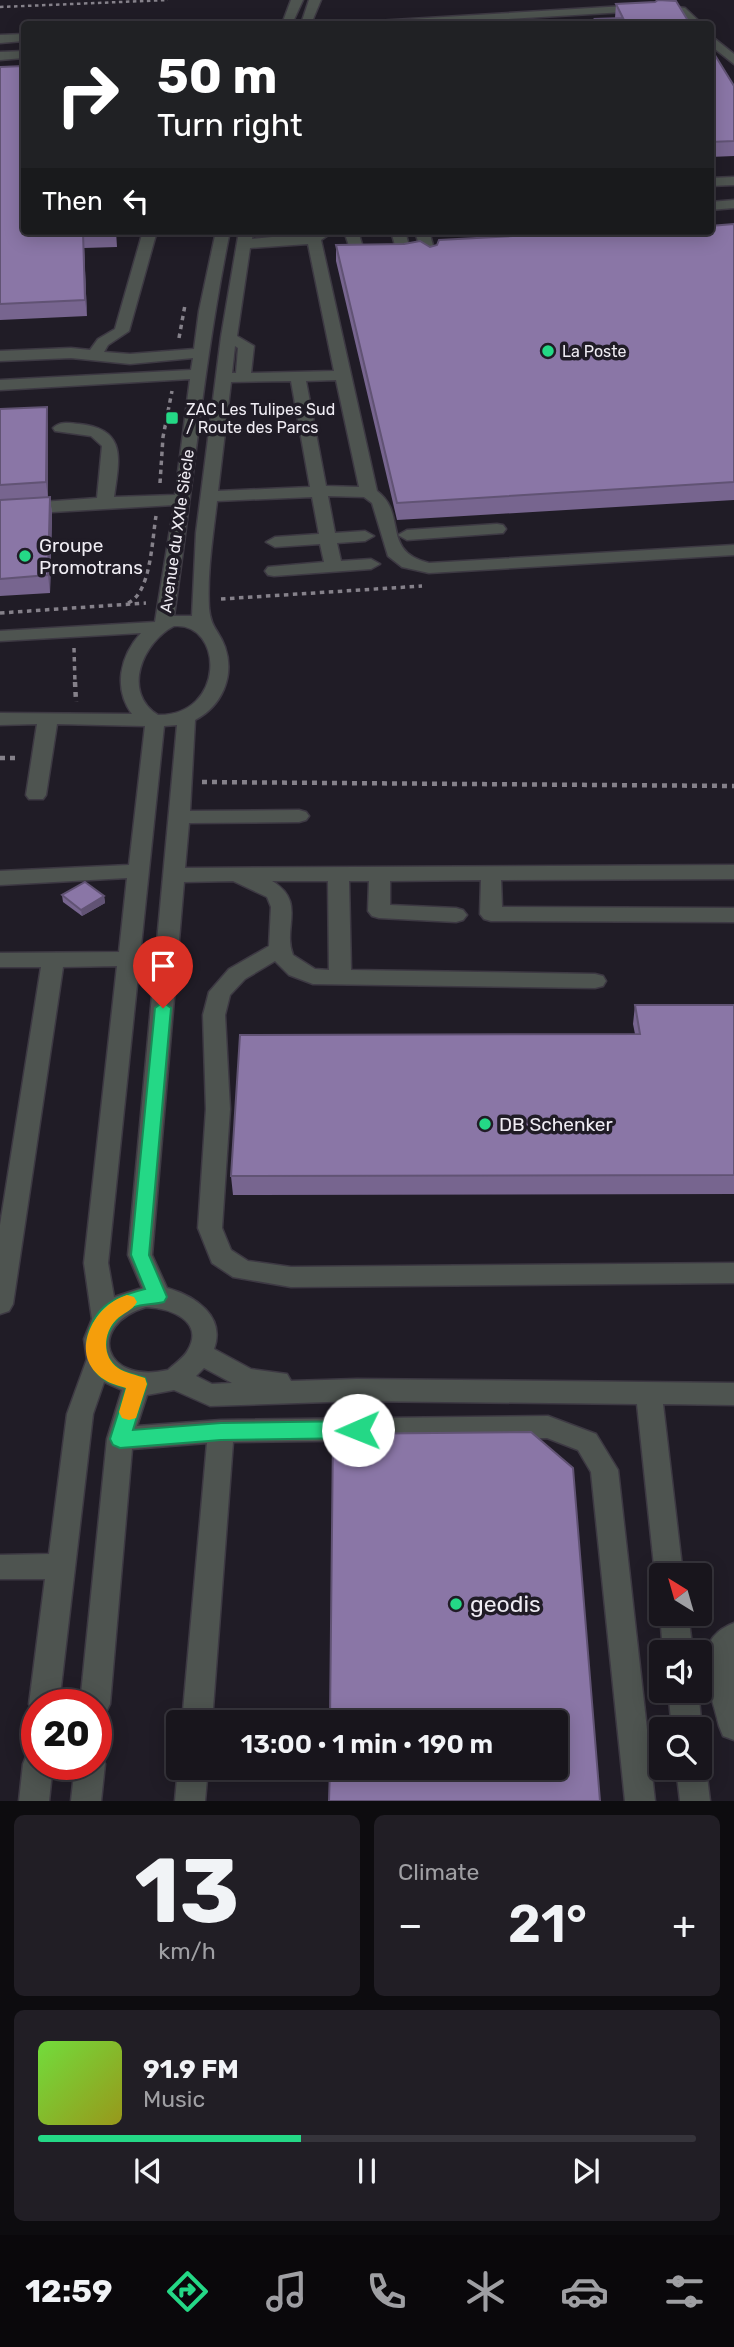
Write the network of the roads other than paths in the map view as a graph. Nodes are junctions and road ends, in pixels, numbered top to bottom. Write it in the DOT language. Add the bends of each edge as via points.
graph roads {
  1 [pos="297,0"];
  2 [pos="315,0"];
  3 [pos="603,10"];
  4 [pos="288,21"];
  5 [pos="307,21"];
  6 [pos="457,21"];
  7 [pos="608,21"];
  8 [pos="693,21"];
  9 [pos="21,38"];
  10 [pos="0,39"];
  11 [pos="714,42"];
  12 [pos="21,55"];
  13 [pos="0,56"];
  14 [pos="734,60"];
  15 [pos="734,204"];
  16 [pos="714,205"];
  17 [pos="149,235"];
  18 [pos="222,235"];
  19 [pos="320,235"];
  20 [pos="352,235"];
  21 [pos="399,235"];
  22 [pos="423,235"];
  23 [pos="245,238"];
  24 [pos="429,256"];
  25 [pos="228,337"];
  26 [pos="200,353"];
  27 [pos="94,355"];
  28 [pos="0,356"];
  29 [pos="197,374"];
  30 [pos="343,375"];
  31 [pos="298,377"];
  32 [pos="224,378"];
  33 [pos="243,378"];
  34 [pos="0,385"];
  35 [pos="61,428"];
  36 [pos="320,491"];
  37 [pos="369,493"];
  38 [pos="210,496"];
  39 [pos="183,500"];
  40 [pos="105,503"];
  41 [pos="0,510"];
  42 [pos="407,535"];
  43 [pos="365,536"];
  44 [pos="327,539"];
  45 [pos="275,542"];
  46 [pos="734,550"];
  47 [pos="371,564"];
  48 [pos="507,564"];
  49 [pos="333,566"];
  50 [pos="274,571"];
  51 [pos="161,626"];
  52 [pos="202,626"];
  53 [pos="0,636"];
  54 [pos="186,717"];
  55 [pos="0,719"];
  56 [pos="48,719"];
  57 [pos="153,720"];
  58 [pos="36,795"];
  59 [pos="299,816"];
  60 [pos="180,817"];
  61 [pos="138,871"];
  62 [pos="734,872"];
  63 [pos="338,874"];
  64 [pos="380,874"];
  65 [pos="491,874"];
  66 [pos="175,875"];
  67 [pos="236,875"];
  68 [pos="0,878"];
  69 [pos="456,915"];
  70 [pos="734,915"];
  71 [pos="280,948"];
  72 [pos="131,959"];
  73 [pos="0,960"];
  74 [pos="53,961"];
  75 [pos="340,978"];
  76 [pos="595,981"];
  77 [pos="734,1273"];
  78 [pos="158,1297"];
  79 [pos="0,1304"];
  80 [pos="105,1320"];
  81 [pos="201,1354"];
  82 [pos="99,1360"];
  83 [pos="176,1379"];
  84 [pos="138,1384"];
  85 [pos="357,1390"];
  86 [pos="649,1394"];
  87 [pos="734,1394"];
  88 [pos="221,1432"];
  89 [pos="120,1439"];
  90 [pos="668,1563"];
  91 [pos="62,1566"];
  92 [pos="0,1567"];
  93 [pos="734,1636"];
  94 [pos="46,1689"];
  95 [pos="96,1689"];
  96 [pos="198,1710"];
  97 [pos="734,1726"];
  98 [pos="36,1780"];
  99 [pos="88,1780"];
  100 [pos="192,1780"];
  101 [pos="692,1780"];
  102 [pos="34,1801"];
  103 [pos="86,1801"];
  104 [pos="190,1801"];
  105 [pos="640,1801"];
  106 [pos="695,1801"];
  1 -- 4 [label="street"];
  2 -- 5 [label="street"];
  3 -- 6 [label="street"];
  3 -- 7 [label="street"];
  3 -- 8 [label="street" via="673,8"];
  9 -- 10 [label="street"];
  11 -- 14 [label="street"];
  12 -- 13 [label="street"];
  15 -- 16 [label="street"];
  17 -- 27 [label="street" via="122,331 103,342"];
  18 -- 26 [label="street, Avenue du XXIe Siècle"];
  19 -- 23 [label="street"];
  19 -- 30 [label="street"];
  20 -- 21 [label="street" via="358,255 404,253"];
  22 -- 24 [label="street"];
  23 -- 25 [label="street, Avenue du XXIe Siècle"];
  25 -- 32 [label="street, Avenue du XXIe Siècle"];
  25 -- 33 [label="street" via="246,346"];
  26 -- 27 [label="street" via="130,359"];
  26 -- 29 [label="street, Avenue du XXIe Siècle"];
  27 -- 28 [label="street"];
  29 -- 34 [label="street"];
  29 -- 39 [label="street, Avenue du XXIe Siècle"];
  30 -- 31 [label="street"];
  30 -- 37 [label="street"];
  31 -- 33 [label="street"];
  31 -- 36 [label="street"];
  32 -- 33 [label="street"];
  32 -- 38 [label="street, Avenue du XXIe Siècle"];
  35 -- 40 [label="street" via="97,432 112,447"];
  36 -- 37 [label="street"];
  36 -- 38 [label="street"];
  36 -- 44 [label="street"];
  37 -- 48 [label="street" via="380,501 394,552 408,563 429,568"];
  38 -- 52 [label="street, Avenue du XXIe Siècle" via="199,600"];
  39 -- 40 [label="street"];
  39 -- 51 [label="street, Avenue du XXIe Siècle"];
  40 -- 41 [label="street"];
  42 -- 48 [label="street" via="495,523"];
  43 -- 44 [label="street"];
  44 -- 45 [label="street"];
  44 -- 49 [label="street"];
  46 -- 48 [label="street"];
  47 -- 49 [label="street"];
  49 -- 50 [label="street"];
  51 -- 52 [label="street" via="190,621"];
  51 -- 53 [label="street"];
  51 -- 57 [label="street" via="139,647 128,670 136,705"];
  52 -- 54 [label="street" via="219,657 219,678 212,697"];
  54 -- 57 [label="street"];
  54 -- 60 [label="street"];
  55 -- 56 [label="street"];
  56 -- 57 [label="street"];
  56 -- 58 [label="street"];
  57 -- 61 [label="street"];
  59 -- 60 [label="street"];
  60 -- 66 [label="street"];
  61 -- 68 [label="street"];
  61 -- 72 [label="street"];
  62 -- 65 [label="street"];
  63 -- 64 [label="street"];
  63 -- 67 [label="street"];
  63 -- 75 [label="street"];
  64 -- 65 [label="street"];
  64 -- 69 [label="street" via="379,911"];
  65 -- 70 [label="street" via="491,914"];
  66 -- 67 [label="street"];
  66 -- 78 [label="street" via="140,1255"];
  67 -- 71 [label="street" via="269,886 278,894 282,903"];
  71 -- 75 [label="street" via="284,961 300,973"];
  71 -- 77 [label="street" via="237,974 220,992 214,1015 218,1110 210,1228 221,1256 242,1270 291,1277"];
  72 -- 74 [label="street"];
  72 -- 80 [label="street" via="96,1263"];
  73 -- 74 [label="street"];
  74 -- 79 [label="street"];
  75 -- 76 [label="street"];
  78 -- 80 [label="street" via="126,1303"];
  78 -- 81 [label="street" via="182,1302 198,1314 206,1331"];
  80 -- 82 [label="street" via="95,1342"];
  81 -- 83 [label="street" via="194,1366"];
  81 -- 85 [label="street" via="247,1379"];
  82 -- 84 [label="street" via="112,1374"];
  82 -- 91 [label="street" via="80,1414"];
  83 -- 84 [label="street"];
  83 -- 85 [label="street" via="210,1395"];
  84 -- 89 [label="street"];
  85 -- 86 [label="street"];
  86 -- 87 [label="street"];
  86 -- 90 [label="street"];
  88 -- 89 [label="street"];
  88 -- 96 [label="street"];
  88 -- 105 [label="street" via="548,1427 587,1442 604,1470"];
  89 -- 95 [label="street"];
  91 -- 92 [label="street"];
  91 -- 94 [label="street"];
  93 -- 97 [label="street" via="723,1644 718,1657"];
  98 -- 102 [label="street"];
  99 -- 103 [label="street"];
  100 -- 104 [label="street"];
  101 -- 106 [label="street"];
}
